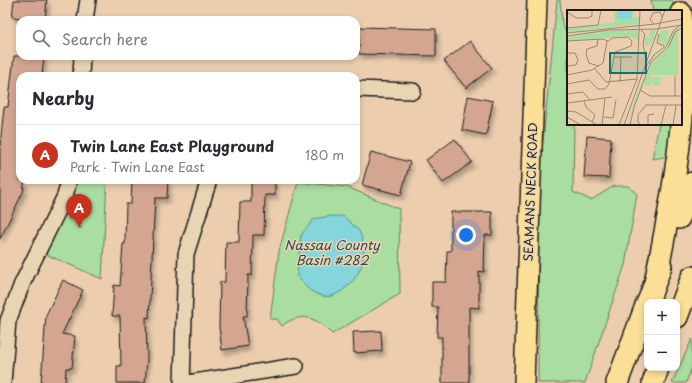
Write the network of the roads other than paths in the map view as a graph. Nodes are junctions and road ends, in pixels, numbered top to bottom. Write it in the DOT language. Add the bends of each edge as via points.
graph roads {
  1 [pos="88,0"];
  2 [pos="537,0"];
  3 [pos="677,0"];
  4 [pos="680,10"];
  5 [pos="86,16"];
  6 [pos="682,16"];
  7 [pos="82,60"];
  8 [pos="81,72"];
  9 [pos="360,89"];
  10 [pos="413,91"];
  11 [pos="692,183"];
  12 [pos="68,184"];
  13 [pos="208,184"];
  14 [pos="656,278"];
  15 [pos="690,282"];
  16 [pos="648,299"];
  17 [pos="680,309"];
  18 [pos="644,311"];
  19 [pos="296,366"];
  20 [pos="657,371"];
  21 [pos="3,383"];
  22 [pos="182,383"];
  23 [pos="188,383"];
  24 [pos="524,383"];
  25 [pos="618,383"];
  26 [pos="653,383"];
  1 -- 5 [label="street"];
  2 -- 24 [label="main road, SEAMANS NECK ROAD"];
  3 -- 4 [label="highway"];
  6 -- 14 [label="highway" via="689,68 688,107 683,145"];
  7 -- 8 [label="street"];
  9 -- 10 [label="street"];
  11 -- 14 [label="highway"];
  12 -- 21 [label="street" via="65,196 22,284 8,321"];
  13 -- 22 [label="street" via="186,254"];
  14 -- 16 [label="highway"];
  15 -- 17 [label="highway"];
  18 -- 25 [label="highway"];
  19 -- 23 [label="street"];
  20 -- 26 [label="highway"];
}
